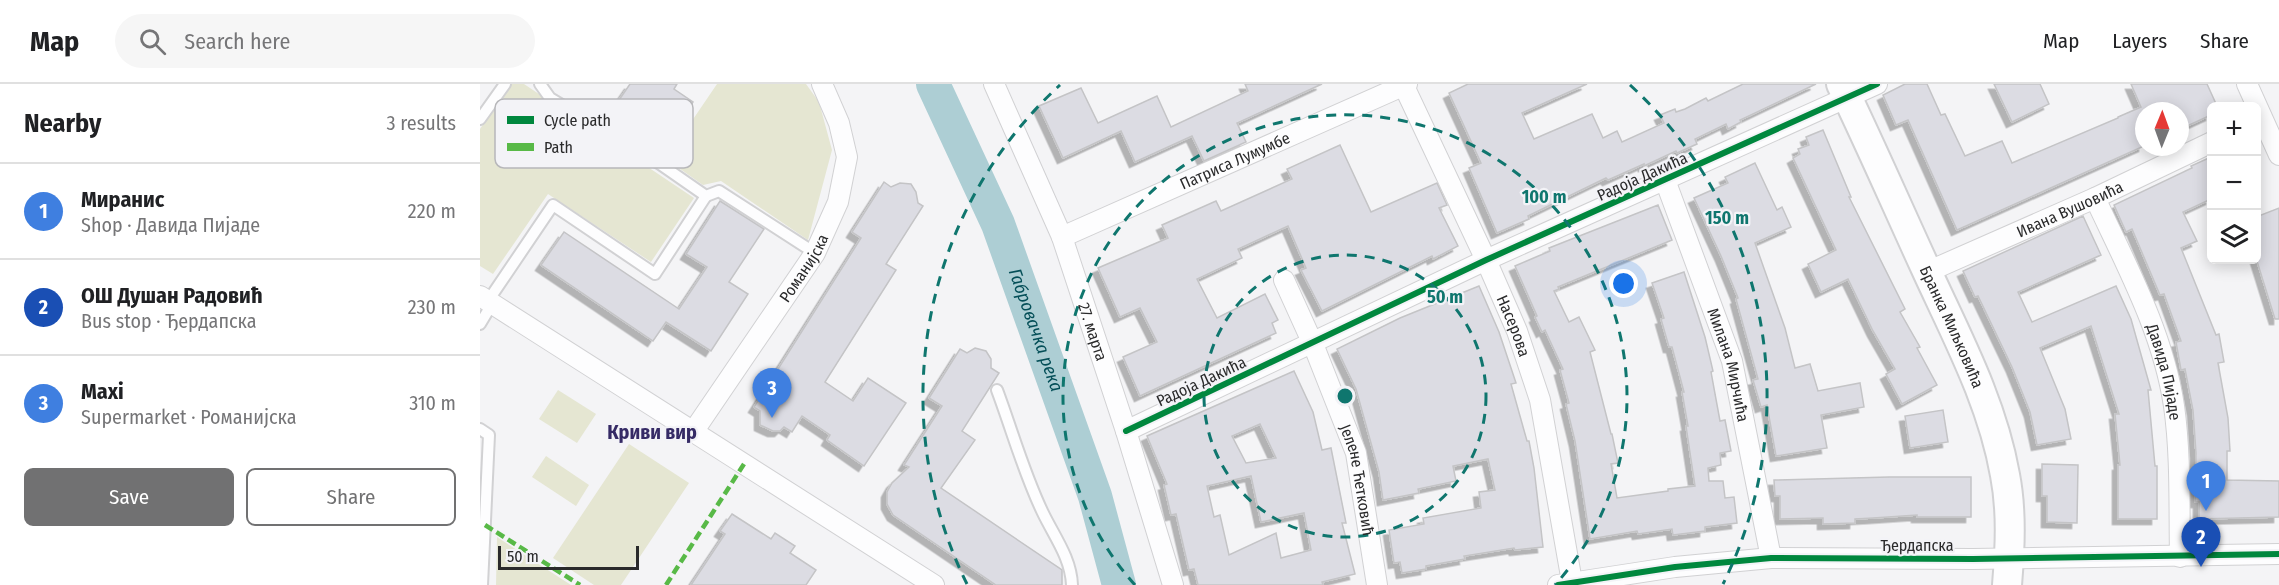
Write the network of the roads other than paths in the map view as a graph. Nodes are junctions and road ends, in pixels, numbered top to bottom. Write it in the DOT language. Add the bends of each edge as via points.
graph roads {
  1 [pos="505,84"];
  2 [pos="540,84"];
  3 [pos="822,84"];
  4 [pos="994,84"];
  5 [pos="1877,84"];
  6 [pos="2247,84"];
  7 [pos="1404,85"];
  8 [pos="1844,91"];
  9 [pos="552,99"];
  10 [pos="2254,102"];
  11 [pos="480,119"];
  12 [pos="2261,121"];
  13 [pos="2207,144"];
  14 [pos="2279,155"];
  15 [pos="666,168"];
  16 [pos="1665,180"];
  17 [pos="706,196"];
  18 [pos="2095,198"];
  19 [pos="1062,237"];
  20 [pos="815,253"];
  21 [pos="1486,260"];
  22 [pos="1927,272"];
  23 [pos="1284,280"];
  24 [pos="486,301"];
  25 [pos="480,324"];
  26 [pos="1313,344"];
  27 [pos="997,390"];
  28 [pos="480,429"];
  29 [pos="1126,431"];
  30 [pos="693,432"];
  31 [pos="2279,554"];
  32 [pos="2181,557"];
  33 [pos="1771,558"];
  34 [pos="2008,572"];
  35 [pos="1565,584"];
  36 [pos="482,585"];
  37 [pos="933,585"];
  38 [pos="1072,585"];
  39 [pos="1173,585"];
  40 [pos="1377,585"];
  1 -- 11 [label="lane"];
  2 -- 9 [label="lane"];
  3 -- 20 [label="street, Романијска" via="848,157 838,202"];
  4 -- 19 [label="street, 27. марта"];
  5 -- 8 [label="street, Радоја Дакића"];
  6 -- 10 [label="street"];
  7 -- 19 [label="street, Патриса Лумумбе"];
  7 -- 21 [label="street, Насерова"];
  8 -- 16 [label="street, Радоја Дакића"];
  8 -- 22 [label="street, Бранка Миљковића"];
  12 -- 14 [label="street"];
  13 -- 18 [label="street, Ивана Вушовића"];
  15 -- 17 [label="lane"];
  16 -- 21 [label="street, Радоја Дакића"];
  16 -- 33 [label="street, Милана Мирчића" via="1732,361"];
  17 -- 20 [label="lane" via="719,191"];
  17 -- 24 [label="lane" via="655,274 553,205"];
  18 -- 22 [label="street, Ивана Вушовића"];
  18 -- 32 [label="street, Давида Пијаде" via="2146,308 2162,356 2177,439"];
  19 -- 29 [label="street, 27. марта"];
  20 -- 30 [label="street, Романијска"];
  21 -- 26 [label="street, Радоја Дакића"];
  21 -- 35 [label="street, Насерова" via="1517,331 1540,400"];
  22 -- 34 [label="street, Бранка Миљковића" via="1994,424 2006,476"];
  23 -- 26 [label="street, Јелене Ћетковић"];
  24 -- 25 [label="lane"];
  24 -- 30 [label="street"];
  26 -- 29 [label="street, Радоја Дакића"];
  26 -- 40 [label="street, Јелене Ћетковић" via="1356,453"];
  27 -- 38 [label="lane" via="1042,512 1072,572"];
  28 -- 36 [label="lane" via="489,435"];
  29 -- 39 [label="street, 27. марта"];
  30 -- 37 [label="street"];
  31 -- 32 [label="street, Ђердапска"];
  32 -- 34 [label="street, Ђердапска"];
  33 -- 34 [label="street, Ђердапска"];
  33 -- 35 [label="street, Ђердапска" via="1675,567"];
}
